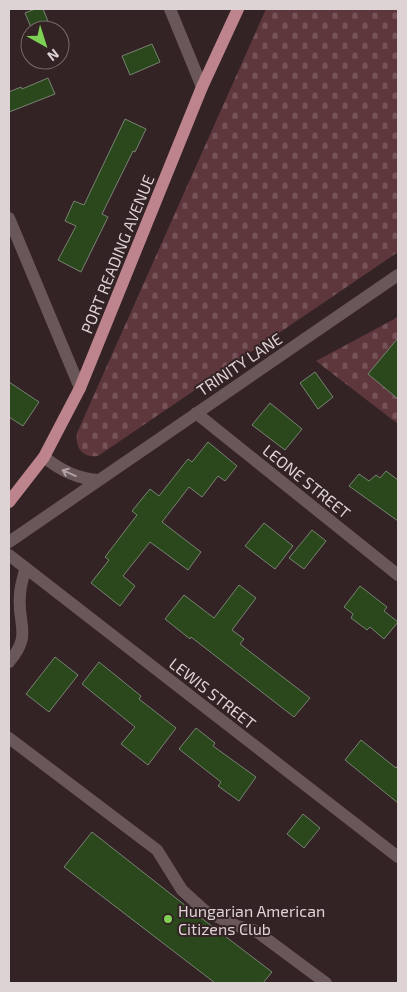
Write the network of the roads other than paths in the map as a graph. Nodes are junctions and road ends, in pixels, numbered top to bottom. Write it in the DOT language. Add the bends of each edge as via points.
graph roads {
  1 [pos="170,9"];
  2 [pos="238,9"];
  3 [pos="202,87"];
  4 [pos="9,218"];
  5 [pos="398,275"];
  6 [pos="80,388"];
  7 [pos="196,413"];
  8 [pos="44,457"];
  9 [pos="98,480"];
  10 [pos="9,502"];
  11 [pos="9,542"];
  12 [pos="9,555"];
  13 [pos="26,568"];
  14 [pos="398,575"];
  15 [pos="9,662"];
  16 [pos="9,738"];
  17 [pos="398,857"];
  18 [pos="326,983"];
  1 -- 3 [label="street"];
  2 -- 3 [label="main road, PORT READING AVENUE"];
  3 -- 6 [label="main road, PORT READING AVENUE"];
  4 -- 6 [label="street"];
  5 -- 7 [label="street, TRINITY LANE"];
  6 -- 8 [label="main road, PORT READING AVENUE"];
  7 -- 9 [label="street, TRINITY LANE"];
  7 -- 14 [label="street, LEONE STREET"];
  9 -- 8 [label="street, one-way" via="77,476"];
  8 -- 10 [label="main road, PORT READING AVENUE"];
  9 -- 11 [label="street, TRINITY LANE"];
  12 -- 13 [label="street, LEWIS STREET"];
  13 -- 15 [label="street" via="20,595 23,635 18,651"];
  13 -- 17 [label="street, LEWIS STREET"];
  16 -- 18 [label="street" via="157,850 182,890 204,911 256,932"];
}
